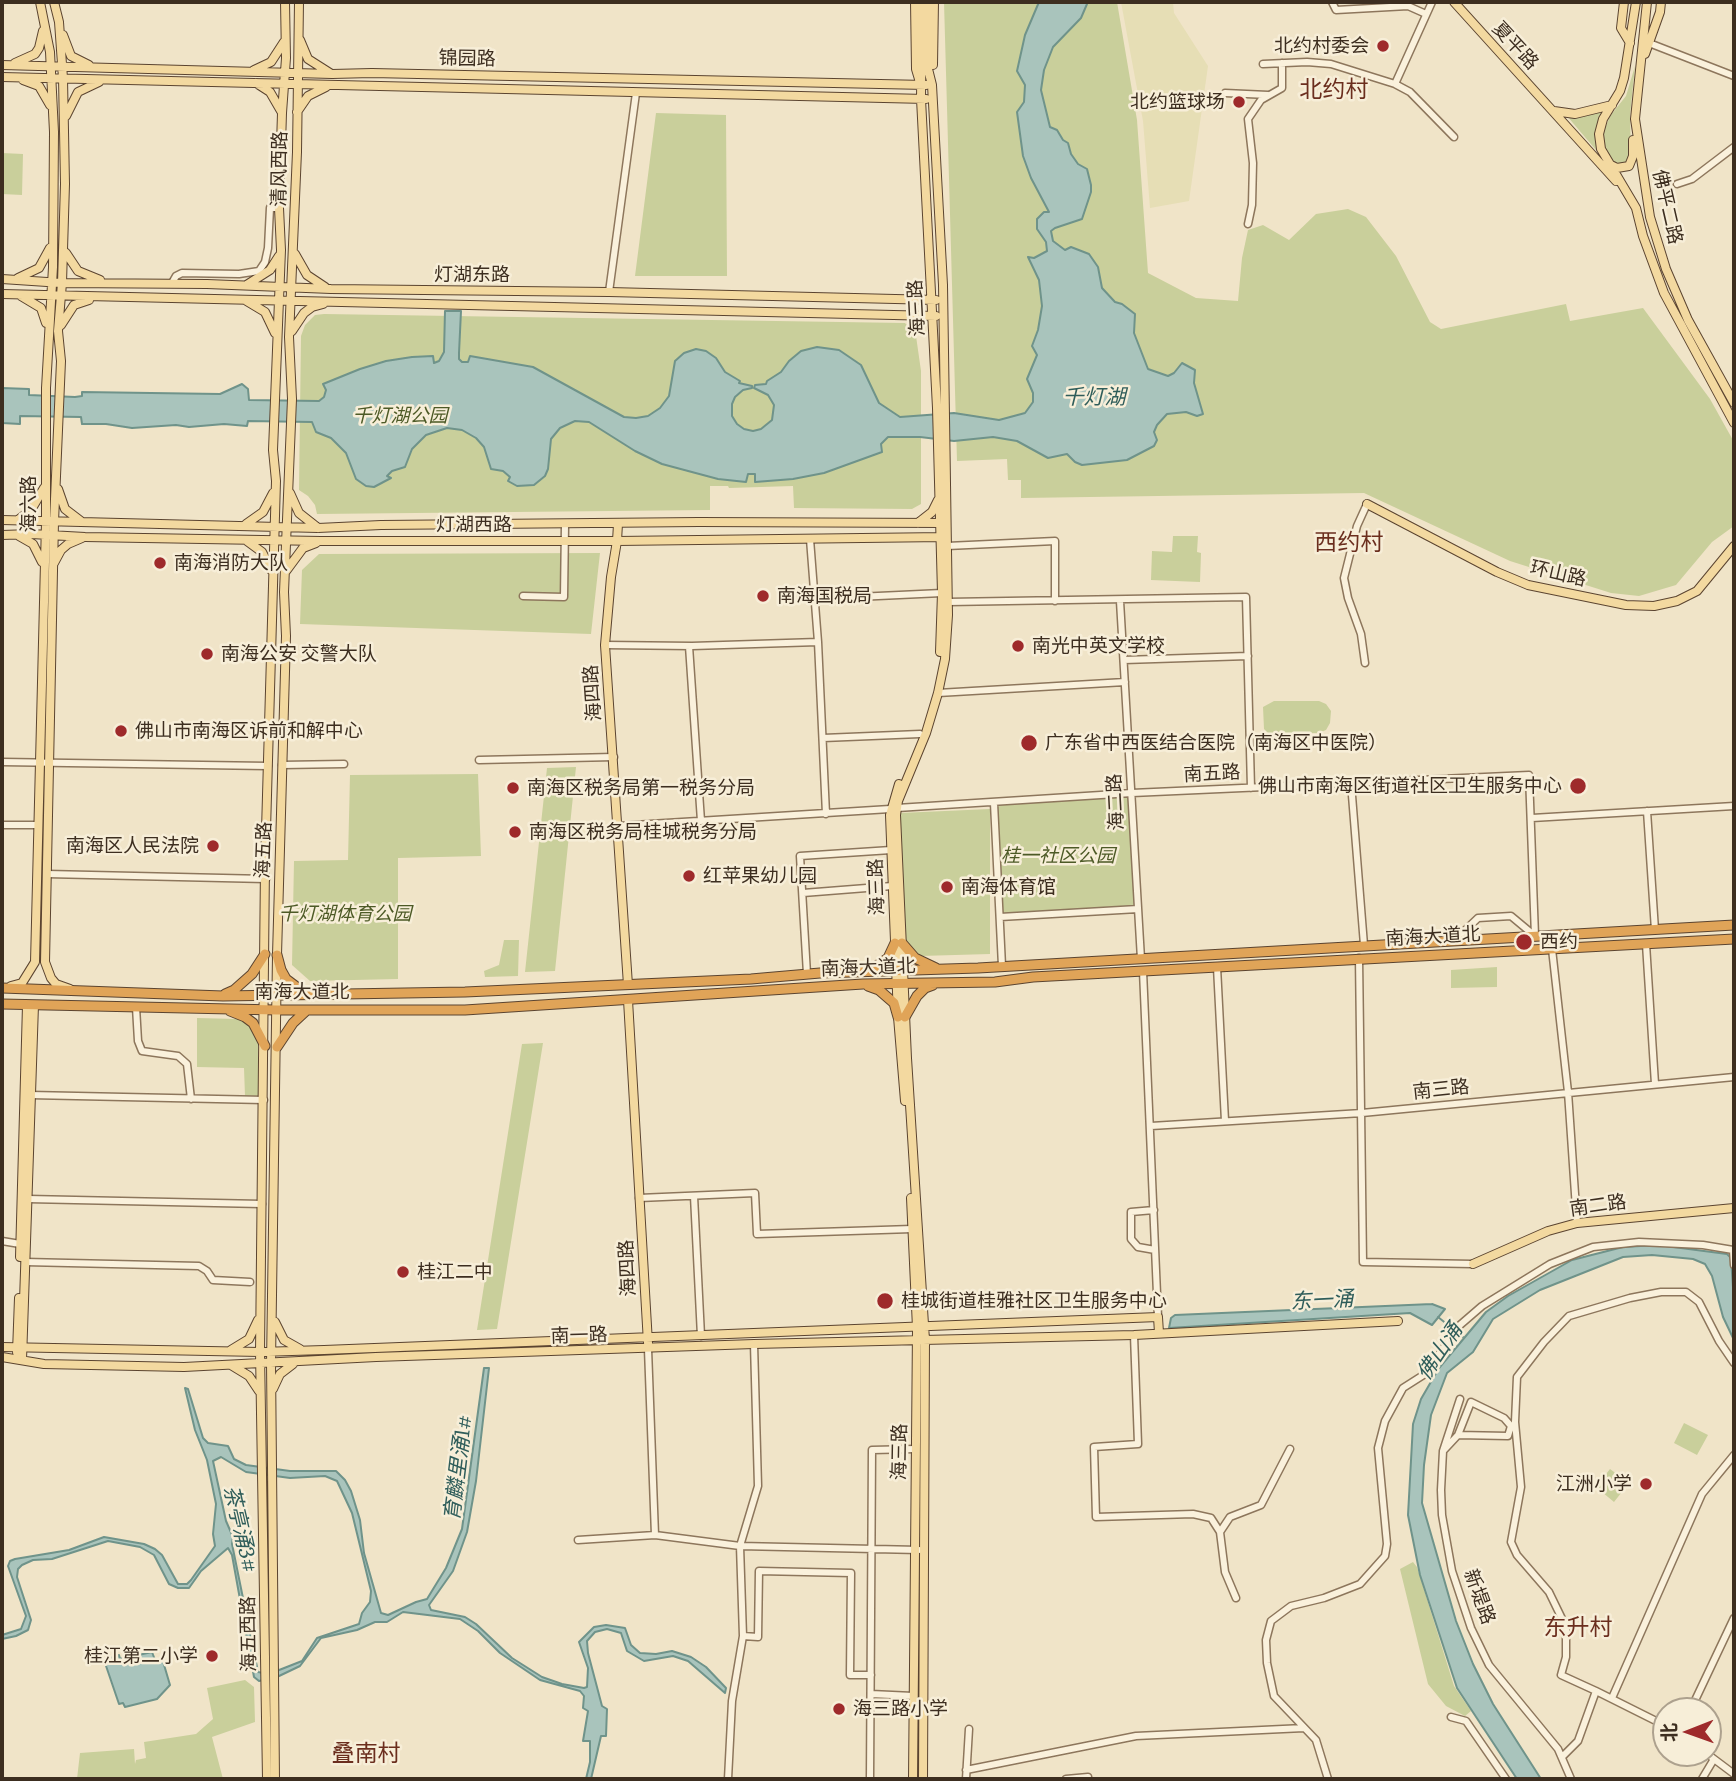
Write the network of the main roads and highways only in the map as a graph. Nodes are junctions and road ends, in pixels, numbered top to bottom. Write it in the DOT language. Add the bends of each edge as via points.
graph roads {
  1 [pos="40,2"];
  2 [pos="54,2"];
  3 [pos="285,2"];
  4 [pos="299,2"];
  5 [pos="915,2"];
  6 [pos="922,2"];
  7 [pos="927,2"];
  8 [pos="934,2"];
  9 [pos="1454,2"];
  10 [pos="1625,2"];
  11 [pos="1636,2"];
  12 [pos="1661,2"];
  13 [pos="1647,3"];
  14 [pos="1634,17"];
  15 [pos="44,21"];
  16 [pos="59,22"];
  17 [pos="298,33"];
  18 [pos="286,36"];
  19 [pos="1630,43"];
  20 [pos="6,65"];
  21 [pos="51,66"];
  22 [pos="1640,66"];
  23 [pos="62,67"];
  24 [pos="106,68"];
  25 [pos="252,71"];
  26 [pos="286,72"];
  27 [pos="297,72"];
  28 [pos="332,74"];
  29 [pos="52,76"];
  30 [pos="6,77"];
  31 [pos="63,78"];
  32 [pos="106,80"];
  33 [pos="253,82"];
  34 [pos="285,83"];
  35 [pos="297,83"];
  36 [pos="922,85"];
  37 [pos="932,85"];
  38 [pos="332,86"];
  39 [pos="921,99"];
  40 [pos="933,99"];
  41 [pos="1612,105"];
  42 [pos="1554,111"];
  43 [pos="282,113"];
  44 [pos="296,115"];
  45 [pos="53,116"];
  46 [pos="65,118"];
  47 [pos="1635,119"];
  48 [pos="1609,163"];
  49 [pos="1620,181"];
  50 [pos="53,242"];
  51 [pos="64,242"];
  52 [pos="281,250"];
  53 [pos="293,250"];
  54 [pos="2,279"];
  55 [pos="14,279"];
  56 [pos="51,281"];
  57 [pos="88,282"];
  58 [pos="106,282"];
  59 [pos="62,283"];
  60 [pos="244,286"];
  61 [pos="280,286"];
  62 [pos="292,287"];
  63 [pos="331,289"];
  64 [pos="2,294"];
  65 [pos="15,294"];
  66 [pos="50,295"];
  67 [pos="61,296"];
  68 [pos="87,296"];
  69 [pos="106,297"];
  70 [pos="243,299"];
  71 [pos="279,300"];
  72 [pos="933,300"];
  73 [pos="291,301"];
  74 [pos="942,301"];
  75 [pos="331,302"];
  76 [pos="938,316"];
  77 [pos="48,331"];
  78 [pos="58,331"];
  79 [pos="289,337"];
  80 [pos="277,338"];
  81 [pos="1734,403"];
  82 [pos="1734,423"];
  83 [pos="942,453"];
  84 [pos="46,482"];
  85 [pos="57,482"];
  86 [pos="288,486"];
  87 [pos="275,487"];
  88 [pos="939,497"];
  89 [pos="1367,504"];
  90 [pos="2,520"];
  91 [pos="18,520"];
  92 [pos="50,522"];
  93 [pos="85,523"];
  94 [pos="918,523"];
  95 [pos="944,523"];
  96 [pos="618,524"];
  97 [pos="244,525"];
  98 [pos="274,526"];
  99 [pos="286,527"];
  100 [pos="318,528"];
  101 [pos="50,534"];
  102 [pos="2,535"];
  103 [pos="17,535"];
  104 [pos="85,537"];
  105 [pos="918,537"];
  106 [pos="245,539"];
  107 [pos="274,540"];
  108 [pos="286,540"];
  109 [pos="945,540"];
  110 [pos="321,541"];
  111 [pos="617,541"];
  112 [pos="1734,546"];
  113 [pos="941,558"];
  114 [pos="48,569"];
  115 [pos="272,573"];
  116 [pos="284,574"];
  117 [pos="44,763"];
  118 [pos="893,809"];
  119 [pos="266,879"];
  120 [pos="1734,925"];
  121 [pos="1734,939"];
  122 [pos="900,941"];
  123 [pos="265,954"];
  124 [pos="277,955"];
  125 [pos="35,962"];
  126 [pos="45,962"];
  127 [pos="937,969"];
  128 [pos="901,970"];
  129 [pos="862,971"];
  130 [pos="901,984"];
  131 [pos="937,984"];
  132 [pos="628,985"];
  133 [pos="863,985"];
  134 [pos="2,988"];
  135 [pos="74,990"];
  136 [pos="117,992"];
  137 [pos="264,995"];
  138 [pos="278,995"];
  139 [pos="307,995"];
  140 [pos="223,996"];
  141 [pos="628,1000"];
  142 [pos="2,1004"];
  143 [pos="31,1005"];
  144 [pos="118,1006"];
  145 [pos="222,1008"];
  146 [pos="265,1010"];
  147 [pos="277,1010"];
  148 [pos="307,1010"];
  149 [pos="902,1017"];
  150 [pos="265,1046"];
  151 [pos="277,1047"];
  152 [pos="1734,1208"];
  153 [pos="1473,1264"];
  154 [pos="261,1314"];
  155 [pos="273,1314"];
  156 [pos="1398,1321"];
  157 [pos="921,1328"];
  158 [pos="1159,1333"];
  159 [pos="648,1339"];
  160 [pos="921,1340"];
  161 [pos="2,1347"];
  162 [pos="20,1347"];
  163 [pos="648,1349"];
  164 [pos="226,1351"];
  165 [pos="272,1351"];
  166 [pos="303,1351"];
  167 [pos="260,1352"];
  168 [pos="2,1357"];
  169 [pos="20,1360"];
  170 [pos="297,1362"];
  171 [pos="260,1363"];
  172 [pos="271,1363"];
  173 [pos="229,1364"];
  174 [pos="272,1391"];
  175 [pos="260,1395"];
  176 [pos="267,1779"];
  177 [pos="275,1779"];
  178 [pos="913,1779"];
  179 [pos="923,1779"];
  1 -- 15 [label="main road, 海六路"];
  2 -- 16 [label="main road, 海六路"];
  3 -- 18 [label="main road, 清风西路"];
  4 -- 17 [label="main road, 清风西路"];
  5 -- 36 [label="main road" via="916,69"];
  6 -- 36 [label="main road, 海三路"];
  7 -- 37 [label="main road, 海三路"];
  8 -- 37 [label="main road"];
  9 -- 42 [label="main road, 夏平路"];
  10 -- 14 [label="main road"];
  10 -- 19 [label="main road" via="1620,28"];
  11 -- 14 [label="main road"];
  12 -- 22 [label="main road"];
  13 -- 22 [label="main road, 佛平二路"];
  14 -- 19 [label="main road"];
  15 -- 20 [label="main road" via="35,54"];
  15 -- 21 [label="main road, 海六路"];
  16 -- 23 [label="main road, 海六路"];
  16 -- 24 [label="main road" via="71,56"];
  17 -- 27 [label="main road, 清风西路"];
  17 -- 28 [label="main road" via="308,59"];
  18 -- 25 [label="main road" via="271,62"];
  18 -- 26 [label="main road, 清风西路"];
  19 -- 41 [label="main road" via="1620,91"];
  20 -- 21 [label="main road, 锦园路"];
  21 -- 23 [label="main road, 锦园路"];
  21 -- 29 [label="main road, 海六路"];
  22 -- 47 [label="main road, 佛平二路"];
  23 -- 24 [label="main road, 锦园路"];
  23 -- 31 [label="main road, 海六路"];
  24 -- 25 [label="main road, 锦园路"];
  25 -- 26 [label="main road, 锦园路"];
  26 -- 27 [label="main road, 锦园路"];
  26 -- 34 [label="main road, 清风西路"];
  27 -- 28 [label="main road, 锦园路"];
  27 -- 35 [label="main road, 清风西路"];
  28 -- 36 [label="main road, 锦园路"];
  29 -- 30 [label="main road"];
  29 -- 31 [label="main road"];
  29 -- 45 [label="main road, 海六路"];
  30 -- 45 [label="main road" via="39,86"];
  31 -- 32 [label="main road"];
  31 -- 46 [label="main road, 海六路"];
  32 -- 33 [label="main road"];
  32 -- 46 [label="main road" via="78,92"];
  33 -- 34 [label="main road"];
  33 -- 43 [label="main road" via="270,92"];
  34 -- 35 [label="main road"];
  34 -- 43 [label="main road, 清风西路"];
  35 -- 38 [label="main road"];
  35 -- 44 [label="main road, 清风西路"];
  36 -- 37 [label="main road, 锦园路"];
  36 -- 39 [label="main road, 海三路"];
  37 -- 40 [label="main road, 海三路"];
  38 -- 39 [label="main road"];
  38 -- 44 [label="main road" via="308,96"];
  39 -- 40 [label="main road"];
  39 -- 72 [label="main road, 海三路"];
  40 -- 74 [label="main road, 海三路"];
  41 -- 42 [label="main road" via="1575,114"];
  41 -- 48 [label="main road, 佛平二路" via="1599,134"];
  42 -- 49 [label="main road, 夏平路" via="1614,181"];
  43 -- 52 [label="main road, 清风西路"];
  44 -- 53 [label="main road, 清风西路"];
  45 -- 50 [label="main road, 海六路"];
  46 -- 51 [label="main road, 海六路"];
  47 -- 48 [label="main road" via="1632,162 1625,168"];
  47 -- 81 [label="main road, 佛平二路" via="1657,244 1688,320"];
  48 -- 49 [label="main road, 佛平二路"];
  49 -- 82 [label="main road, 佛平二路" via="1636,208 1664,293"];
  50 -- 55 [label="main road" via="39,268"];
  50 -- 56 [label="main road, 海六路"];
  51 -- 58 [label="main road" via="67,257 78,271"];
  51 -- 59 [label="main road, 海六路"];
  52 -- 60 [label="main road" via="270,270"];
  52 -- 61 [label="main road, 清风西路"];
  53 -- 62 [label="main road, 清风西路"];
  53 -- 63 [label="main road" via="307,275"];
  54 -- 55 [label="main road, 灯湖东路"];
  55 -- 56 [label="main road, 灯湖东路"];
  56 -- 59 [label="main road, 灯湖东路"];
  56 -- 66 [label="main road, 海六路"];
  57 -- 58 [label="main road, 灯湖东路"];
  57 -- 59 [label="main road, 灯湖东路"];
  57 -- 68 [label="main road" via="83,290"];
  58 -- 60 [label="main road, 灯湖东路"];
  59 -- 67 [label="main road, 海六路"];
  60 -- 61 [label="main road, 灯湖东路"];
  61 -- 62 [label="main road, 灯湖东路"];
  61 -- 71 [label="main road, 清风西路"];
  62 -- 63 [label="main road, 灯湖东路"];
  62 -- 73 [label="main road, 清风西路"];
  63 -- 72 [label="main road, 灯湖东路"];
  64 -- 65 [label="main road, 灯湖东路"];
  65 -- 66 [label="main road, 灯湖东路"];
  65 -- 77 [label="main road" via="41,308"];
  66 -- 67 [label="main road, 灯湖东路"];
  66 -- 77 [label="main road, 海六路"];
  67 -- 68 [label="main road, 灯湖东路"];
  67 -- 78 [label="main road, 海六路"];
  68 -- 69 [label="main road, 灯湖东路"];
  69 -- 70 [label="main road, 灯湖东路"];
  69 -- 78 [label="main road" via="74,305"];
  70 -- 71 [label="main road, 灯湖东路"];
  70 -- 80 [label="main road" via="265,312"];
  71 -- 73 [label="main road, 灯湖东路"];
  71 -- 80 [label="main road, 清风西路"];
  72 -- 74 [label="main road, 灯湖东路"];
  72 -- 76 [label="main road, 海三路"];
  73 -- 75 [label="main road, 灯湖东路"];
  73 -- 79 [label="main road, 清风西路"];
  74 -- 76 [label="main road, 海三路"];
  75 -- 76 [label="main road, 灯湖东路"];
  75 -- 79 [label="main road" via="304,313"];
  76 -- 83 [label="main road, 海三路"];
  77 -- 84 [label="main road, 海六路"];
  78 -- 85 [label="main road, 海六路"];
  79 -- 86 [label="main road, 海五路"];
  80 -- 87 [label="main road, 清风西路"];
  83 -- 88 [label="main road, 海三路"];
  83 -- 95 [label="main road, 海三路"];
  84 -- 91 [label="main road" via="36,505"];
  84 -- 92 [label="main road, 海六路"];
  85 -- 92 [label="main road, 海六路"];
  85 -- 93 [label="main road" via="65,509"];
  86 -- 99 [label="main road, 海五路"];
  86 -- 100 [label="main road" via="299,513"];
  87 -- 97 [label="main road" via="263,512"];
  87 -- 98 [label="main road, 清风西路"];
  88 -- 94 [label="main road" via="932,512"];
  88 -- 95 [label="main road, 海三路"];
  89 -- 112 [label="main road, 环山路" via="1528,585 1626,605 1654,606 1697,591"];
  90 -- 91 [label="main road, 灯湖西路"];
  91 -- 92 [label="main road, 灯湖西路"];
  92 -- 93 [label="main road, 灯湖西路"];
  92 -- 101 [label="main road, 海六路"];
  93 -- 97 [label="main road, 灯湖西路"];
  94 -- 95 [label="main road, 灯湖西路"];
  94 -- 96 [label="main road, 灯湖西路"];
  95 -- 109 [label="main road, 海三路"];
  96 -- 100 [label="main road, 灯湖西路"];
  96 -- 111 [label="main road, 海四路"];
  97 -- 98 [label="main road, 灯湖西路"];
  98 -- 99 [label="main road, 灯湖西路"];
  98 -- 107 [label="main road, 清风西路"];
  99 -- 100 [label="main road, 灯湖西路"];
  99 -- 108 [label="main road, 海五路"];
  101 -- 103 [label="main road, 灯湖西路"];
  101 -- 104 [label="main road, 灯湖西路"];
  101 -- 114 [label="main road, 海六路"];
  102 -- 103 [label="main road, 灯湖西路"];
  103 -- 114 [label="main road" via="33,544"];
  104 -- 106 [label="main road, 灯湖西路"];
  104 -- 114 [label="main road" via="61,550"];
  105 -- 109 [label="main road, 灯湖西路"];
  105 -- 111 [label="main road, 灯湖西路"];
  105 -- 113 [label="main road"];
  106 -- 107 [label="main road, 灯湖西路"];
  106 -- 115 [label="main road" via="262,552"];
  107 -- 108 [label="main road, 灯湖西路"];
  107 -- 115 [label="main road, 清风西路"];
  108 -- 110 [label="main road, 灯湖西路"];
  108 -- 116 [label="main road, 海五路"];
  109 -- 113 [label="main road, 海三路"];
  109 -- 118 [label="main road, 海三路" via="945,659 926,733"];
  110 -- 111 [label="main road, 灯湖西路"];
  110 -- 116 [label="main road" via="303,548"];
  111 -- 132 [label="main road, 海四路" via="605,645"];
  113 -- 118 [label="main road, 海三路" via="940,658 933,693"];
  114 -- 117 [label="main road, 海六路"];
  115 -- 119 [label="main road, 清风西路"];
  116 -- 124 [label="main road, 海五路"];
  117 -- 125 [label="main road, 海六路"];
  117 -- 126 [label="main road, 海六路"];
  118 -- 122 [label="main road, 海三路"];
  118 -- 122 [label="main road, 海三路" via="892,886"];
  119 -- 123 [label="main road, 海五西路"];
  120 -- 127 [label="highway, 南海大道北"];
  121 -- 131 [label="highway, 南海大道北"];
  122 -- 127 [label="highway" via="915,958"];
  122 -- 128 [label="main road, 海三路"];
  122 -- 129 [label="highway" via="882,964"];
  123 -- 137 [label="main road, 海五西路"];
  123 -- 140 [label="highway" via="244,982"];
  124 -- 138 [label="main road, 海五路"];
  124 -- 139 [label="highway" via="286,979"];
  125 -- 126 [label="main road" via="38,967"];
  125 -- 134 [label="main road" via="22,983"];
  126 -- 135 [label="main road" via="56,984"];
  127 -- 128 [label="highway, 南海大道北"];
  128 -- 129 [label="highway, 南海大道北"];
  128 -- 130 [label="main road, 海三路"];
  129 -- 132 [label="highway, 南海大道北"];
  130 -- 131 [label="highway, 南海大道北"];
  130 -- 133 [label="highway, 南海大道北"];
  130 -- 149 [label="main road, 海三路"];
  131 -- 149 [label="highway" via="925,988"];
  132 -- 139 [label="highway, 南海大道北"];
  133 -- 141 [label="highway, 南海大道北"];
  133 -- 149 [label="highway" via="886,996"];
  134 -- 135 [label="highway, 南海大道北"];
  135 -- 136 [label="highway, 南海大道北"];
  136 -- 140 [label="highway, 南海大道北"];
  136 -- 144 [label="highway"];
  137 -- 138 [label="highway, 南海大道北"];
  137 -- 140 [label="highway, 南海大道北"];
  137 -- 146 [label="main road, 海五西路"];
  138 -- 139 [label="highway, 南海大道北"];
  138 -- 147 [label="main road, 海五路"];
  141 -- 148 [label="highway, 南海大道北" via="465,1010"];
  141 -- 159 [label="main road, 海四路"];
  142 -- 143 [label="highway, 南海大道北"];
  143 -- 144 [label="highway, 南海大道北"];
  143 -- 162 [label="main road"];
  143 -- 162 [label="main road"];
  144 -- 145 [label="highway, 南海大道北"];
  145 -- 146 [label="highway, 南海大道北"];
  145 -- 150 [label="highway" via="253,1023"];
  146 -- 147 [label="highway, 南海大道北"];
  146 -- 150 [label="main road, 海五西路"];
  147 -- 148 [label="highway, 南海大道北"];
  147 -- 151 [label="main road, 海五路"];
  148 -- 151 [label="highway"];
  149 -- 157 [label="main road, 海三路"];
  149 -- 157 [label="main road, 海三路"];
  150 -- 154 [label="main road, 海五西路"];
  151 -- 155 [label="main road, 海五路"];
  152 -- 153 [label="main road, 南二路" via="1577,1223"];
  154 -- 164 [label="main road" via="249,1339"];
  154 -- 167 [label="main road, 海五西路"];
  155 -- 165 [label="main road, 海五路"];
  155 -- 166 [label="main road" via="284,1340"];
  156 -- 158 [label="main road, 南一路"];
  157 -- 158 [label="main road, 南一路" via="1158,1317"];
  157 -- 159 [label="main road, 南一路"];
  157 -- 160 [label="main road, 海三路"];
  158 -- 160 [label="main road, 南一路"];
  159 -- 163 [label="main road, 海四路"];
  159 -- 166 [label="main road, 南一路"];
  160 -- 163 [label="main road, 南一路"];
  160 -- 178 [label="main road, 海三路" via="915,1450"];
  160 -- 179 [label="main road, 海三路"];
  161 -- 162 [label="main road, 南一路"];
  162 -- 164 [label="main road, 南一路"];
  162 -- 169 [label="main road"];
  163 -- 170 [label="main road, 南一路"];
  164 -- 167 [label="main road, 南一路"];
  165 -- 166 [label="main road, 南一路"];
  165 -- 167 [label="main road, 南一路"];
  165 -- 172 [label="main road, 海五路"];
  167 -- 171 [label="main road, 海五西路"];
  168 -- 169 [label="main road, 南一路"];
  169 -- 173 [label="main road, 南一路" via="184,1367"];
  170 -- 172 [label="main road, 南一路"];
  170 -- 174 [label="main road" via="280,1374"];
  171 -- 172 [label="main road, 南一路"];
  171 -- 173 [label="main road, 南一路"];
  171 -- 175 [label="main road, 海五西路"];
  172 -- 174 [label="main road, 海五西路"];
  173 -- 175 [label="main road" via="249,1376"];
  174 -- 177 [label="main road, 海五西路"];
  175 -- 176 [label="main road, 海五西路"];
}
